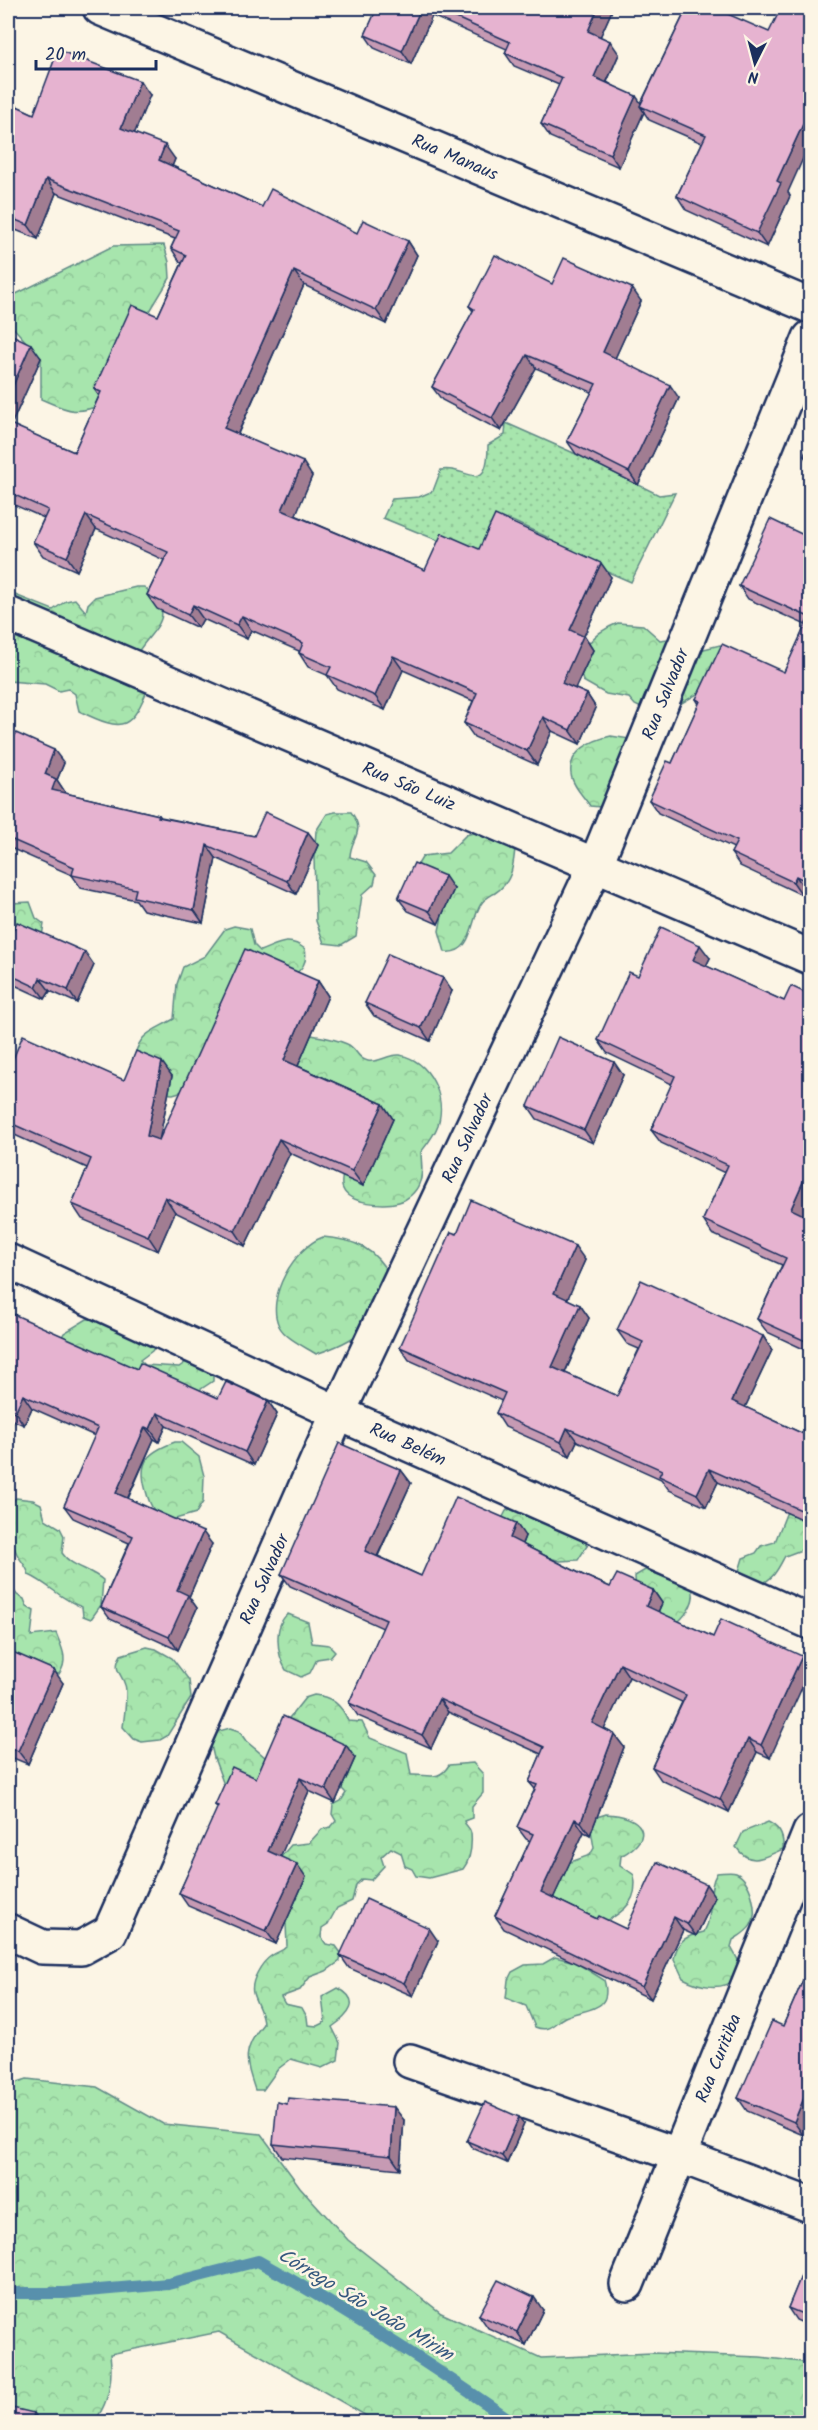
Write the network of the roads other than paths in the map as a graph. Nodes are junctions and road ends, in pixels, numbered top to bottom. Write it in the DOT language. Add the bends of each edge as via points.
graph roads {
  1 [pos="100,8"];
  2 [pos="810,306"];
  3 [pos="810,338"];
  4 [pos="8,614"];
  5 [pos="595,866"];
  6 [pos="810,957"];
  7 [pos="8,1261"];
  8 [pos="338,1413"];
  9 [pos="810,1622"];
  10 [pos="810,1832"];
  11 [pos="8,1931"];
  12 [pos="410,2061"];
  13 [pos="678,2155"];
  14 [pos="810,2205"];
  15 [pos="627,2284"];
  1 -- 2 [label="street, Rua Manaus"];
  3 -- 5 [label="street, Rua Salvador"];
  4 -- 5 [label="street, Rua São Luiz"];
  5 -- 6 [label="street, Rua São Luiz"];
  5 -- 8 [label="street, Rua Salvador"];
  7 -- 8 [label="street, Rua Belém"];
  8 -- 9 [label="street, Rua Belém"];
  8 -- 11 [label="street, Rua Salvador" via="110,1932 81,1948 42,1947"];
  10 -- 13 [label="street, Rua Curitiba"];
  12 -- 13 [label="street"];
  13 -- 14 [label="street"];
  13 -- 15 [label="street, Rua Curitiba"];
}
